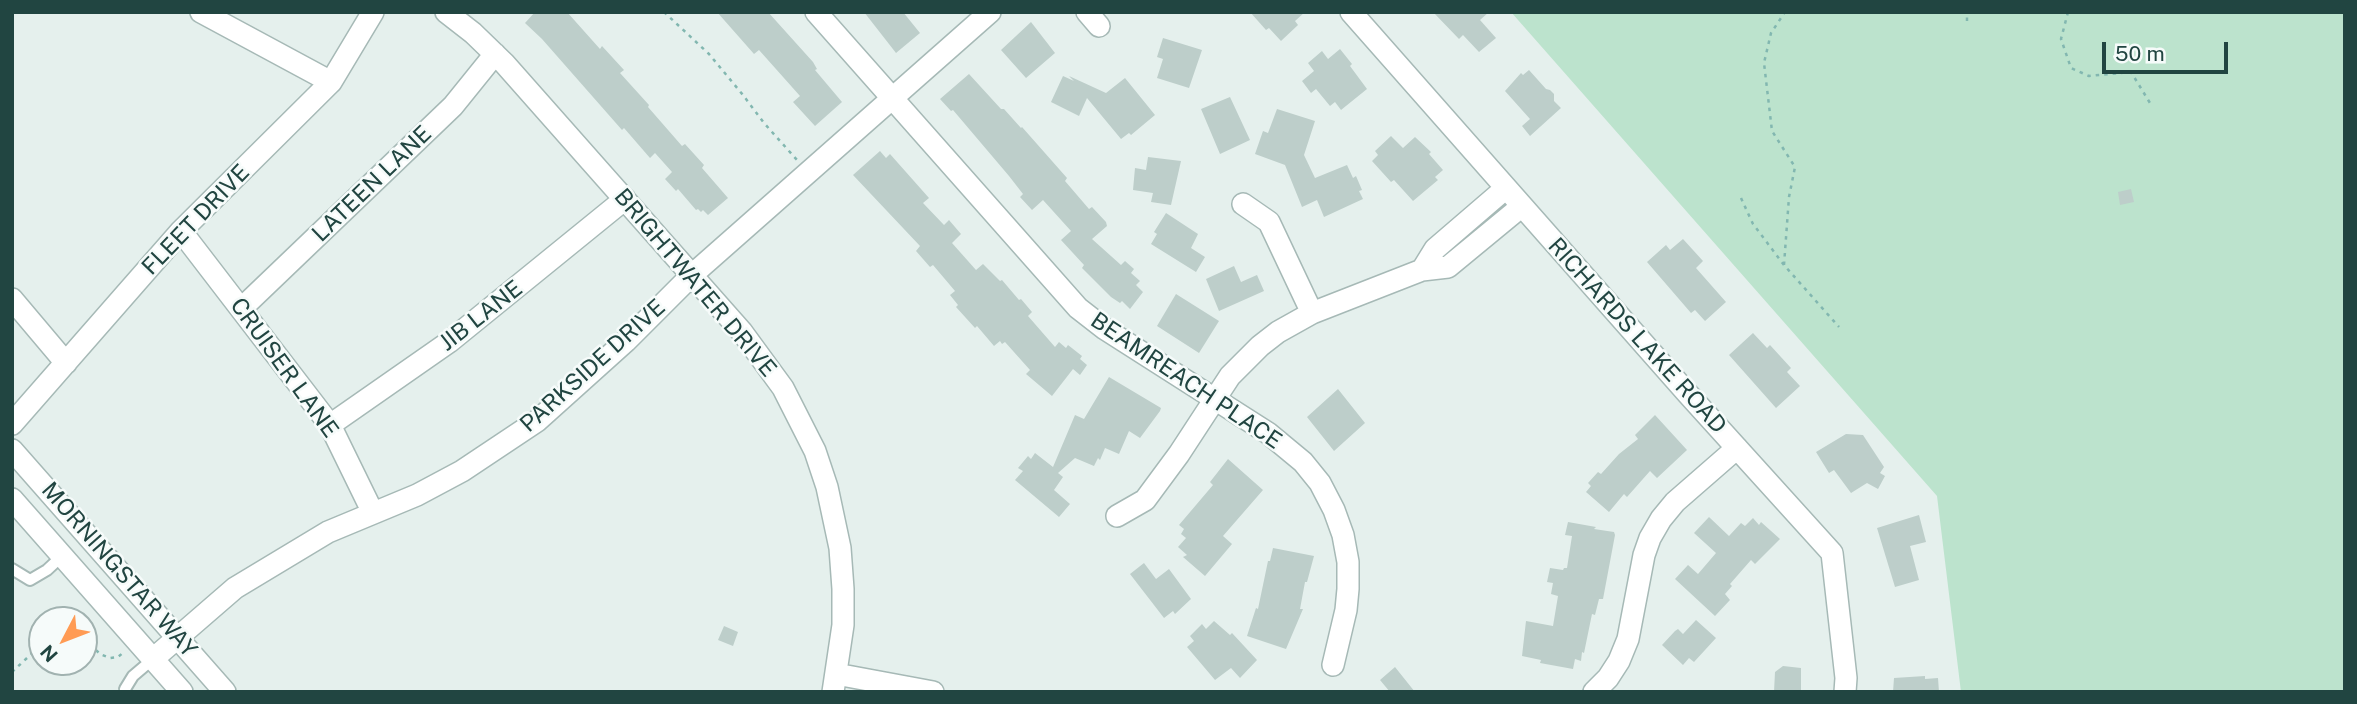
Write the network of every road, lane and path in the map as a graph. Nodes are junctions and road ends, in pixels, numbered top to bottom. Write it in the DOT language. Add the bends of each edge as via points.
graph roads {
  1 [pos="201,12"];
  2 [pos="373,12"];
  3 [pos="446,12"];
  4 [pos="664,12"];
  5 [pos="816,12"];
  6 [pos="990,12"];
  7 [pos="1351,12"];
  8 [pos="1785,12"];
  9 [pos="1967,12"];
  10 [pos="2068,12"];
  11 [pos="1967,21"];
  12 [pos="495,54"];
  13 [pos="331,82"];
  14 [pos="892,99"];
  15 [pos="2150,103"];
  16 [pos="808,172"];
  17 [pos="1506,188"];
  18 [pos="1741,198"];
  19 [pos="625,199"];
  20 [pos="1243,204"];
  21 [pos="1522,206"];
  22 [pos="181,231"];
  23 [pos="1784,265"];
  24 [pos="1422,270"];
  25 [pos="692,275"];
  26 [pos="12,299"];
  27 [pos="242,308"];
  28 [pos="1312,313"];
  29 [pos="1839,327"];
  30 [pos="66,363"];
  31 [pos="1214,399"];
  32 [pos="12,424"];
  33 [pos="331,425"];
  34 [pos="1737,448"];
  35 [pos="12,450"];
  36 [pos="12,499"];
  37 [pos="373,513"];
  38 [pos="1116,516"];
  39 [pos="62,556"];
  40 [pos="12,569"];
  41 [pos="178,637"];
  42 [pos="136,641"];
  43 [pos="98,652"];
  44 [pos="28,657"];
  45 [pos="153,659"];
  46 [pos="1333,665"];
  47 [pos="12,672"];
  48 [pos="834,683"];
  49 [pos="126,692"];
  50 [pos="181,692"];
  51 [pos="225,692"];
  52 [pos="933,692"];
  53 [pos="1594,692"];
  54 [pos="1845,692"];
  1 -- 13 [label="street"];
  2 -- 13 [label="street, FLEET DRIVE"];
  3 -- 12 [label="street, BRIGHTWATER DRIVE"];
  4 -- 16 [label="path" via="709,54"];
  5 -- 14 [label="street, BEAMREACH PLACE"];
  6 -- 14 [label="street, PARKSIDE DRIVE"];
  7 -- 17 [label="street, RICHARDS LAKE ROAD"];
  8 -- 23 [label="path" via="1771,33 1764,63 1772,131 1795,167"];
  9 -- 11 [label="path"];
  10 -- 15 [label="path" via="2061,39 2071,68 2089,76 2132,72"];
  12 -- 19 [label="street, BRIGHTWATER DRIVE"];
  12 -- 27 [label="street, LATEEN LANE" via="453,106"];
  13 -- 22 [label="street, FLEET DRIVE"];
  14 -- 16 [label="street, PARKSIDE DRIVE"];
  14 -- 31 [label="street, BEAMREACH PLACE" via="1079,308 1105,330"];
  16 -- 25 [label="street, PARKSIDE DRIVE"];
  17 -- 21 [label="street, RICHARDS LAKE ROAD"];
  17 -- 24 [label="street" via="1435,250"];
  18 -- 23 [label="path"];
  19 -- 25 [label="street, BRIGHTWATER DRIVE"];
  19 -- 33 [label="street, JIB LANE" via="449,342"];
  20 -- 28 [label="street" via="1269,222"];
  21 -- 24 [label="street" via="1448,267"];
  21 -- 34 [label="street, RICHARDS LAKE ROAD"];
  22 -- 27 [label="street, CRUISER LANE"];
  22 -- 30 [label="street, FLEET DRIVE"];
  23 -- 29 [label="path"];
  24 -- 28 [label="street"];
  25 -- 37 [label="street, PARKSIDE DRIVE" via="537,421 462,471"];
  25 -- 48 [label="street, BRIGHTWATER DRIVE" via="764,359 815,451 840,548 843,613"];
  26 -- 30 [label="street"];
  27 -- 33 [label="street, CRUISER LANE"];
  28 -- 31 [label="street" via="1260,346"];
  30 -- 32 [label="street, FLEET DRIVE"];
  31 -- 38 [label="street" via="1145,500"];
  31 -- 46 [label="street, BEAMREACH PLACE" via="1283,443 1320,483 1334,510 1345,547 1348,589"];
  33 -- 37 [label="street, CRUISER LANE"];
  34 -- 53 [label="street" via="1661,519 1644,555 1628,639 1619,661"];
  34 -- 54 [label="street, RICHARDS LAKE ROAD" via="1832,553"];
  35 -- 41 [label="street, MORNINGSTAR WAY"];
  36 -- 39 [label="street, MORNINGSTAR WAY"];
  37 -- 41 [label="street, PARKSIDE DRIVE" via="328,532 235,588"];
  39 -- 40 [label="lane" via="30,580"];
  39 -- 42 [label="street, MORNINGSTAR WAY"];
  41 -- 45 [label="street, PARKSIDE DRIVE"];
  41 -- 51 [label="street, MORNINGSTAR WAY"];
  42 -- 43 [label="path" via="117,657 110,659"];
  42 -- 45 [label="street, MORNINGSTAR WAY"];
  44 -- 47 [label="path"];
  45 -- 49 [label="lane" via="133,676"];
  45 -- 50 [label="street, MORNINGSTAR WAY"];
  48 -- 52 [label="street"];
}
